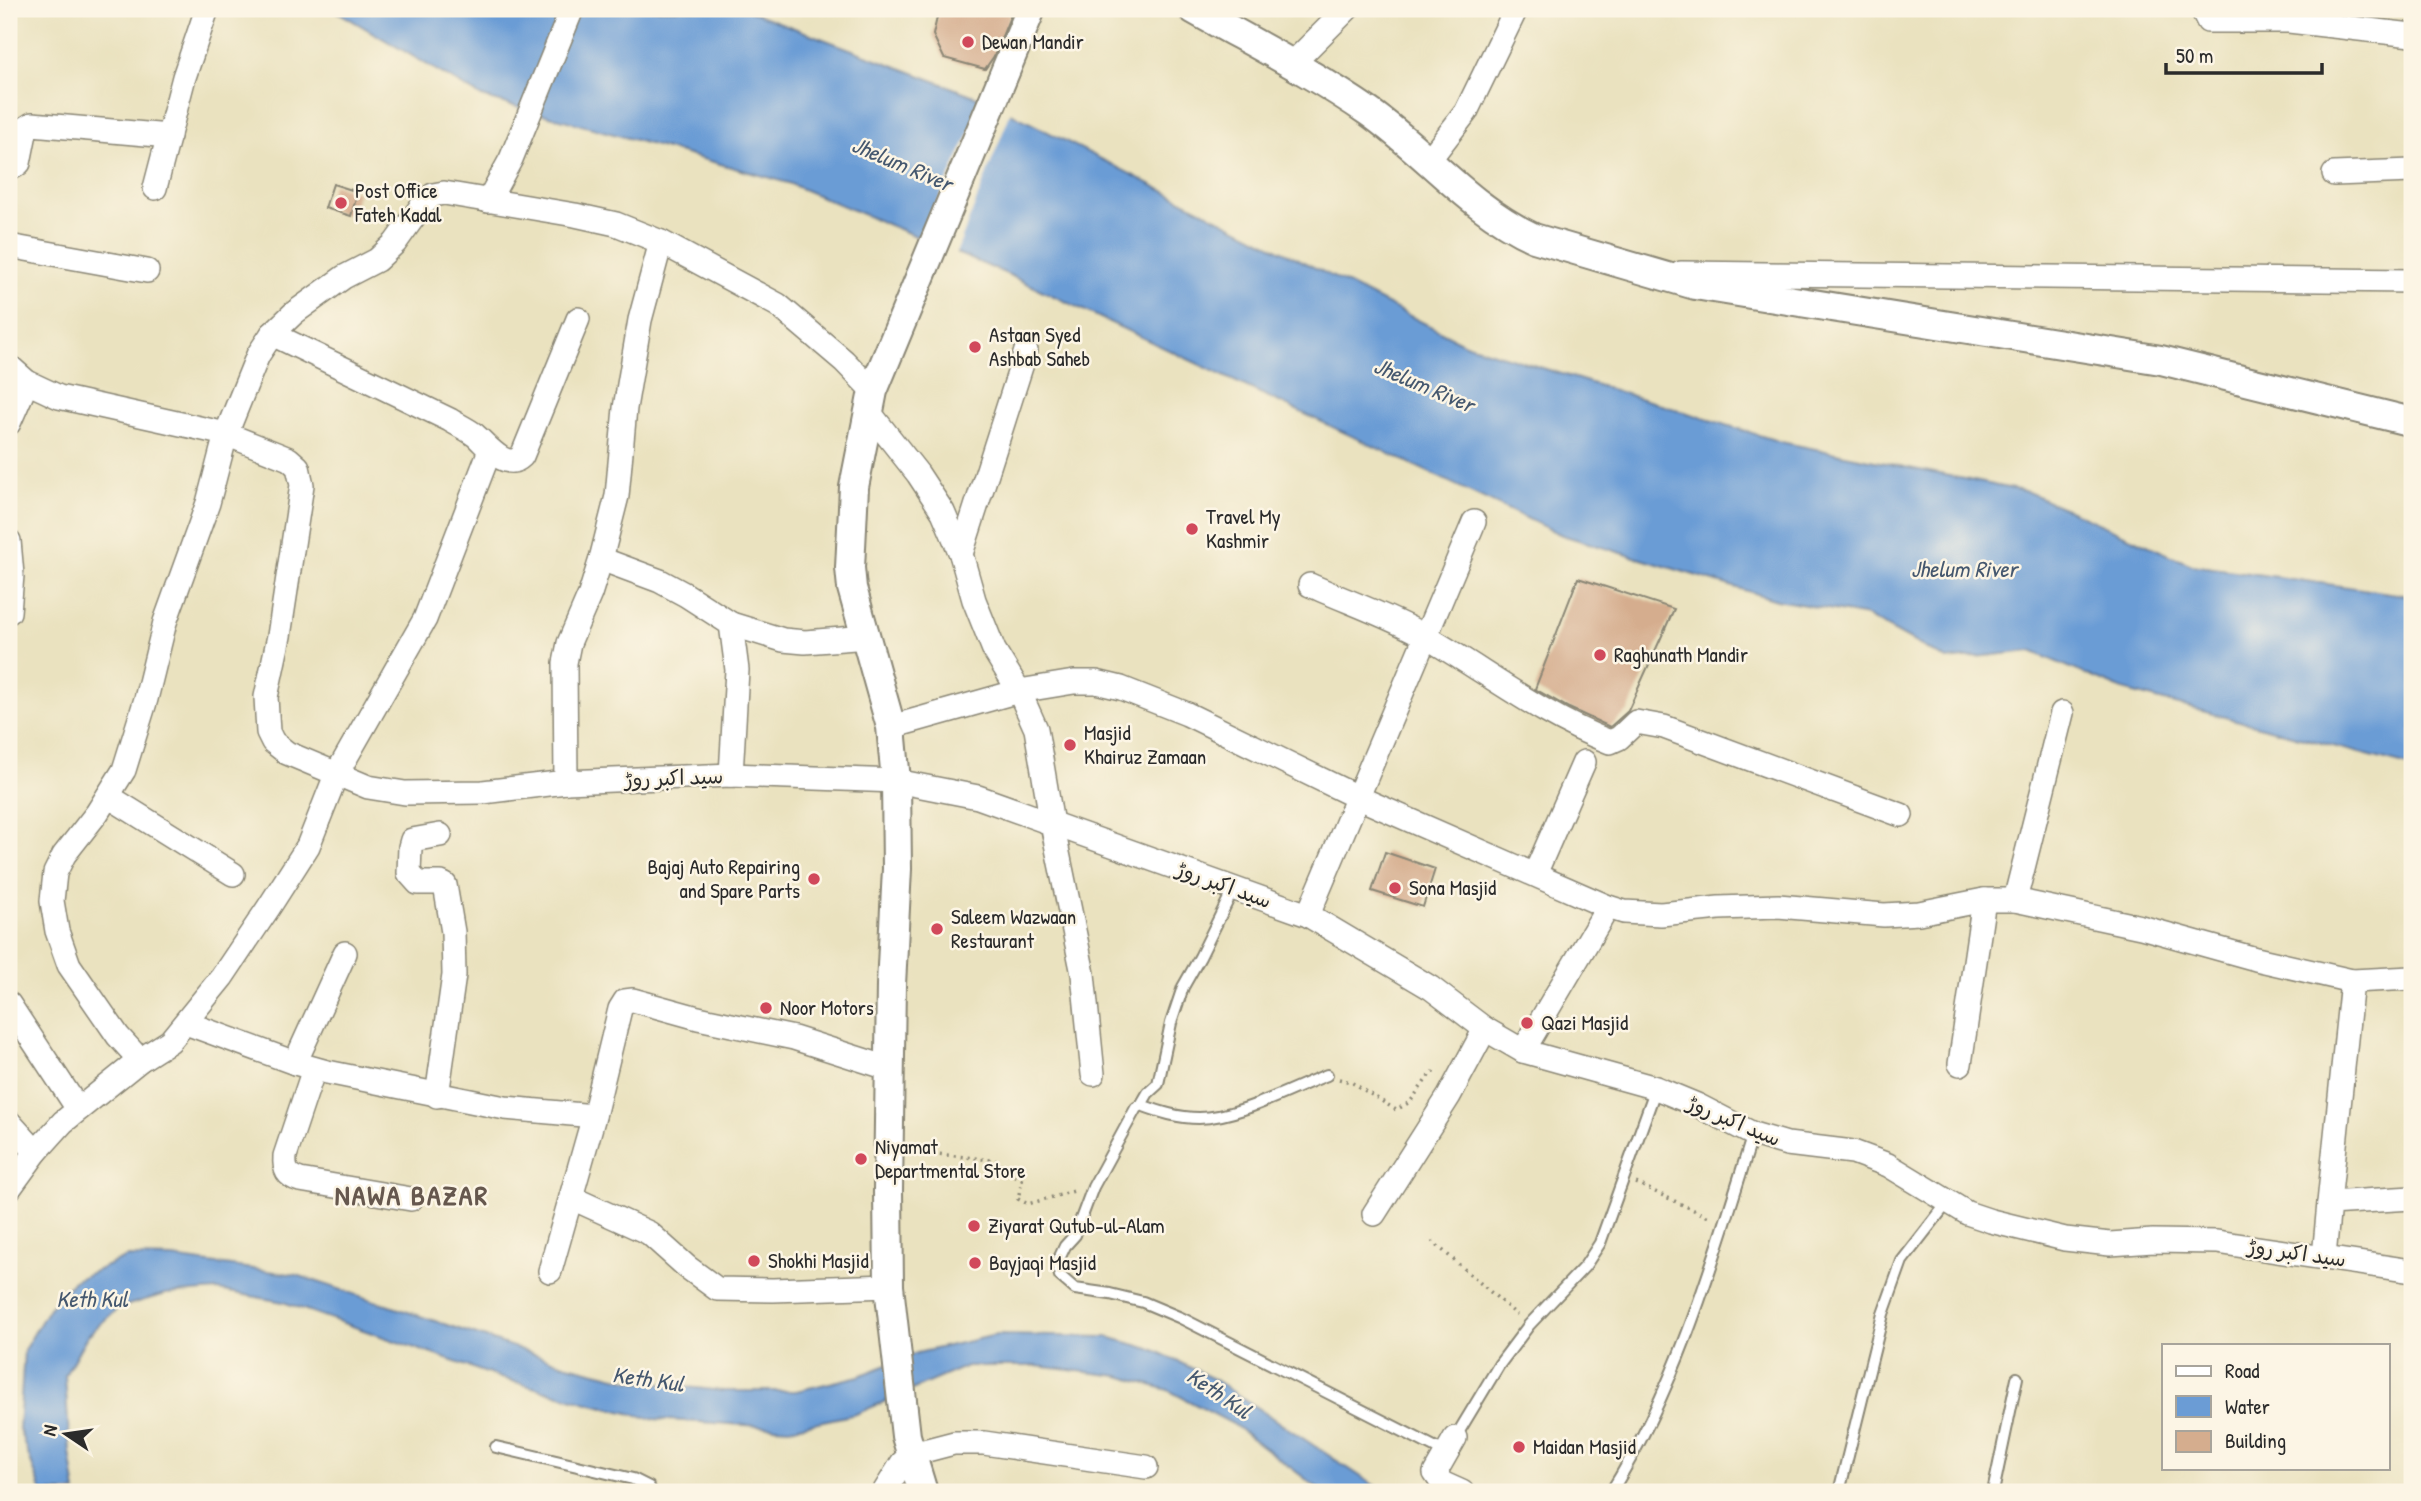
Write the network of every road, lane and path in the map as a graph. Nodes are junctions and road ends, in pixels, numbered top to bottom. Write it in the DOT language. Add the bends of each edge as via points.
graph roads {
  1 [pos="206,9"];
  2 [pos="572,9"];
  3 [pos="1031,9"];
  4 [pos="1193,9"];
  5 [pos="1348,9"];
  6 [pos="1516,9"];
  7 [pos="2202,9"];
  8 [pos="2289,15"];
  9 [pos="2412,35"];
  10 [pos="1291,65"];
  11 [pos="169,136"];
  12 [pos="1429,160"];
  13 [pos="9,166"];
  14 [pos="2412,171"];
  15 [pos="2334,174"];
  16 [pos="155,188"];
  17 [pos="488,201"];
  18 [pos="661,242"];
  19 [pos="9,246"];
  20 [pos="147,271"];
  21 [pos="1654,273"];
  22 [pos="2412,281"];
  23 [pos="578,319"];
  24 [pos="272,334"];
  25 [pos="1026,351"];
  26 [pos="9,366"];
  27 [pos="27,382"];
  28 [pos="871,402"];
  29 [pos="2412,422"];
  30 [pos="9,423"];
  31 [pos="226,434"];
  32 [pos="491,450"];
  33 [pos="1474,522"];
  34 [pos="9,541"];
  35 [pos="961,554"];
  36 [pos="601,559"];
  37 [pos="1310,585"];
  38 [pos="9,612"];
  39 [pos="731,624"];
  40 [pos="1426,636"];
  41 [pos="867,637"];
  42 [pos="1019,691"];
  43 [pos="2062,713"];
  44 [pos="891,727"];
  45 [pos="1584,762"];
  46 [pos="336,775"];
  47 [pos="732,775"];
  48 [pos="896,781"];
  49 [pos="566,782"];
  50 [pos="108,796"];
  51 [pos="1357,797"];
  52 [pos="1901,815"];
  53 [pos="1052,824"];
  54 [pos="440,835"];
  55 [pos="233,874"];
  56 [pos="1535,874"];
  57 [pos="1234,888"];
  58 [pos="1983,900"];
  59 [pos="2015,900"];
  60 [pos="1608,907"];
  61 [pos="1308,915"];
  62 [pos="345,953"];
  63 [pos="2412,978"];
  64 [pos="2352,981"];
  65 [pos="9,1004"];
  66 [pos="186,1023"];
  67 [pos="1485,1030"];
  68 [pos="1522,1051"];
  69 [pos="140,1060"];
  70 [pos="1960,1064"];
  71 [pos="305,1066"];
  72 [pos="891,1069"];
  73 [pos="1442,1069"];
  74 [pos="1093,1074"];
  75 [pos="1327,1075"];
  76 [pos="1656,1088"];
  77 [pos="437,1096"];
  78 [pos="1141,1105"];
  79 [pos="78,1110"];
  80 [pos="594,1116"];
  81 [pos="9,1122"];
  82 [pos="1753,1134"];
  83 [pos="889,1147"];
  84 [pos="36,1152"];
  85 [pos="1625,1177"];
  86 [pos="1093,1187"];
  87 [pos="9,1189"];
  88 [pos="572,1198"];
  89 [pos="2412,1198"];
  90 [pos="411,1199"];
  91 [pos="1948,1202"];
  92 [pos="2329,1203"];
  93 [pos="1374,1214"];
  94 [pos="1725,1224"];
  95 [pos="1432,1241"];
  96 [pos="2324,1257"];
  97 [pos="550,1271"];
  98 [pos="2412,1271"];
  99 [pos="891,1298"];
  100 [pos="1529,1325"];
  101 [pos="2017,1378"];
  102 [pos="1450,1445"];
  103 [pos="496,1447"];
  104 [pos="912,1454"];
  105 [pos="1146,1467"];
  106 [pos="652,1492"];
  107 [pos="884,1492"];
  108 [pos="923,1492"];
  109 [pos="1462,1492"];
  110 [pos="1612,1492"];
  111 [pos="1839,1492"];
  112 [pos="1993,1492"];
  1 -- 11 [label="street"];
  2 -- 17 [label="street"];
  3 -- 28 [label="street"];
  4 -- 10 [label="street"];
  5 -- 10 [label="street"];
  6 -- 12 [label="street" via="1466,112"];
  7 -- 8 [label="street" via="2208,21"];
  8 -- 9 [label="street"];
  10 -- 12 [label="street" via="1368,112"];
  11 -- 13 [label="street" via="32,124 26,128 19,163"];
  11 -- 16 [label="street"];
  12 -- 21 [label="street" via="1472,200 1511,227"];
  14 -- 15 [label="street"];
  17 -- 18 [label="street" via="575,215"];
  17 -- 24 [label="street" via="444,192 433,195 377,260 344,277"];
  18 -- 28 [label="street" via="778,305 844,361"];
  18 -- 36 [label="street" via="640,320 617,496"];
  19 -- 20 [label="street"];
  21 -- 22 [label="street"];
  21 -- 29 [label="street" via="1695,285 2161,360"];
  23 -- 32 [label="street" via="522,456 510,461"];
  24 -- 31 [label="street" via="258,355"];
  24 -- 32 [label="street" via="450,419"];
  25 -- 35 [label="street"];
  26 -- 27 [label="street"];
  27 -- 30 [label="street"];
  27 -- 31 [label="street" via="93,406"];
  28 -- 35 [label="street" via="937,502"];
  28 -- 41 [label="street" via="855,487 850,568"];
  31 -- 46 [label="street, سید اکبر روڑ" via="289,459 298,467 302,485 266,697 268,732 287,753"];
  31 -- 50 [label="street" via="136,734 124,770"];
  32 -- 46 [label="street" via="425,619"];
  33 -- 40 [label="street"];
  34 -- 38 [label="street"];
  35 -- 42 [label="street" via="994,650"];
  36 -- 39 [label="street" via="660,581"];
  36 -- 49 [label="street" via="565,663"];
  37 -- 40 [label="street"];
  39 -- 41 [label="street" via="783,640"];
  39 -- 47 [label="street" via="737,670"];
  40 -- 51 [label="street"];
  40 -- 52 [label="street" via="1558,719 1594,736 1610,742 1636,722 1664,727"];
  41 -- 44 [label="street"];
  42 -- 44 [label="street"];
  42 -- 51 [label="street" via="1074,682 1121,688 1187,714"];
  42 -- 53 [label="street" via="1036,729"];
  43 -- 59 [label="street"];
  44 -- 48 [label="street"];
  45 -- 56 [label="street"];
  46 -- 49 [label="street, سید اکبر روڑ" via="405,793 483,792"];
  46 -- 66 [label="street" via="308,846 222,978"];
  47 -- 48 [label="street, سید اکبر روڑ"];
  47 -- 49 [label="street, سید اکبر روڑ"];
  48 -- 53 [label="street, سید اکبر روڑ" via="978,797"];
  48 -- 72 [label="street"];
  50 -- 55 [label="street"];
  50 -- 69 [label="street" via="64,855 55,873 52,901 69,965"];
  51 -- 56 [label="street"];
  51 -- 61 [label="street"];
  53 -- 57 [label="street, سید اکبر روڑ"];
  53 -- 74 [label="street" via="1083,974"];
  54 -- 77 [label="street" via="412,840 409,873 418,883 445,885 453,932 454,975"];
  56 -- 60 [label="street"];
  57 -- 61 [label="street, سید اکبر روڑ"];
  57 -- 78 [label="lane" via="1183,987 1158,1084"];
  58 -- 59 [label="street"];
  58 -- 60 [label="street" via="1919,914 1884,915 1778,906 1661,914"];
  58 -- 70 [label="street"];
  59 -- 64 [label="street"];
  60 -- 68 [label="street"];
  61 -- 67 [label="street, سید اکبر روڑ" via="1431,988"];
  62 -- 71 [label="street"];
  63 -- 64 [label="street"];
  64 -- 92 [label="street"];
  65 -- 79 [label="street"];
  66 -- 69 [label="street" via="170,1041"];
  66 -- 71 [label="street"];
  67 -- 68 [label="street, سید اکبر روڑ"];
  67 -- 93 [label="street"];
  68 -- 76 [label="street, سید اکبر روڑ"];
  69 -- 79 [label="street"];
  71 -- 77 [label="street"];
  71 -- 90 [label="street" via="285,1156 290,1177"];
  72 -- 80 [label="street" via="794,1038 625,1001"];
  72 -- 83 [label="street"];
  73 -- 75 [label="path" via="1431,1073 1410,1102 1396,1110 1351,1083"];
  75 -- 78 [label="lane" via="1236,1111 1201,1118 1171,1116"];
  76 -- 82 [label="street, سید اکبر روڑ"];
  76 -- 85 [label="lane"];
  77 -- 80 [label="street"];
  78 -- 86 [label="lane"];
  79 -- 84 [label="street"];
  80 -- 88 [label="street"];
  81 -- 84 [label="street"];
  82 -- 91 [label="street, سید اکبر روڑ" via="1787,1144 1853,1152 1888,1165"];
  82 -- 94 [label="lane"];
  83 -- 86 [label="path" via="1000,1161 1003,1172 1021,1180 1018,1199 1028,1204"];
  83 -- 99 [label="street"];
  84 -- 87 [label="street"];
  85 -- 94 [label="path"];
  85 -- 100 [label="lane" via="1600,1243 1585,1266"];
  86 -- 102 [label="lane" via="1075,1234 1057,1262 1060,1276 1069,1286 1143,1302"];
  88 -- 97 [label="street"];
  88 -- 99 [label="street" via="649,1233 717,1289"];
  89 -- 92 [label="street"];
  91 -- 96 [label="street, سید اکبر روڑ" via="1991,1222 2065,1239 2110,1244 2217,1242"];
  91 -- 111 [label="lane" via="1902,1261"];
  92 -- 96 [label="street"];
  94 -- 110 [label="lane" via="1673,1370 1632,1460"];
  95 -- 100 [label="path"];
  96 -- 98 [label="street, سید اکبر روڑ"];
  99 -- 104 [label="street" via="903,1416"];
  100 -- 102 [label="lane"];
  101 -- 112 [label="lane"];
  102 -- 109 [label="street" via="1435,1473 1442,1483"];
  103 -- 106 [label="lane" via="633,1479"];
  104 -- 105 [label="street" via="954,1443 984,1443"];
  104 -- 107 [label="street"];
  104 -- 108 [label="street"];
}
